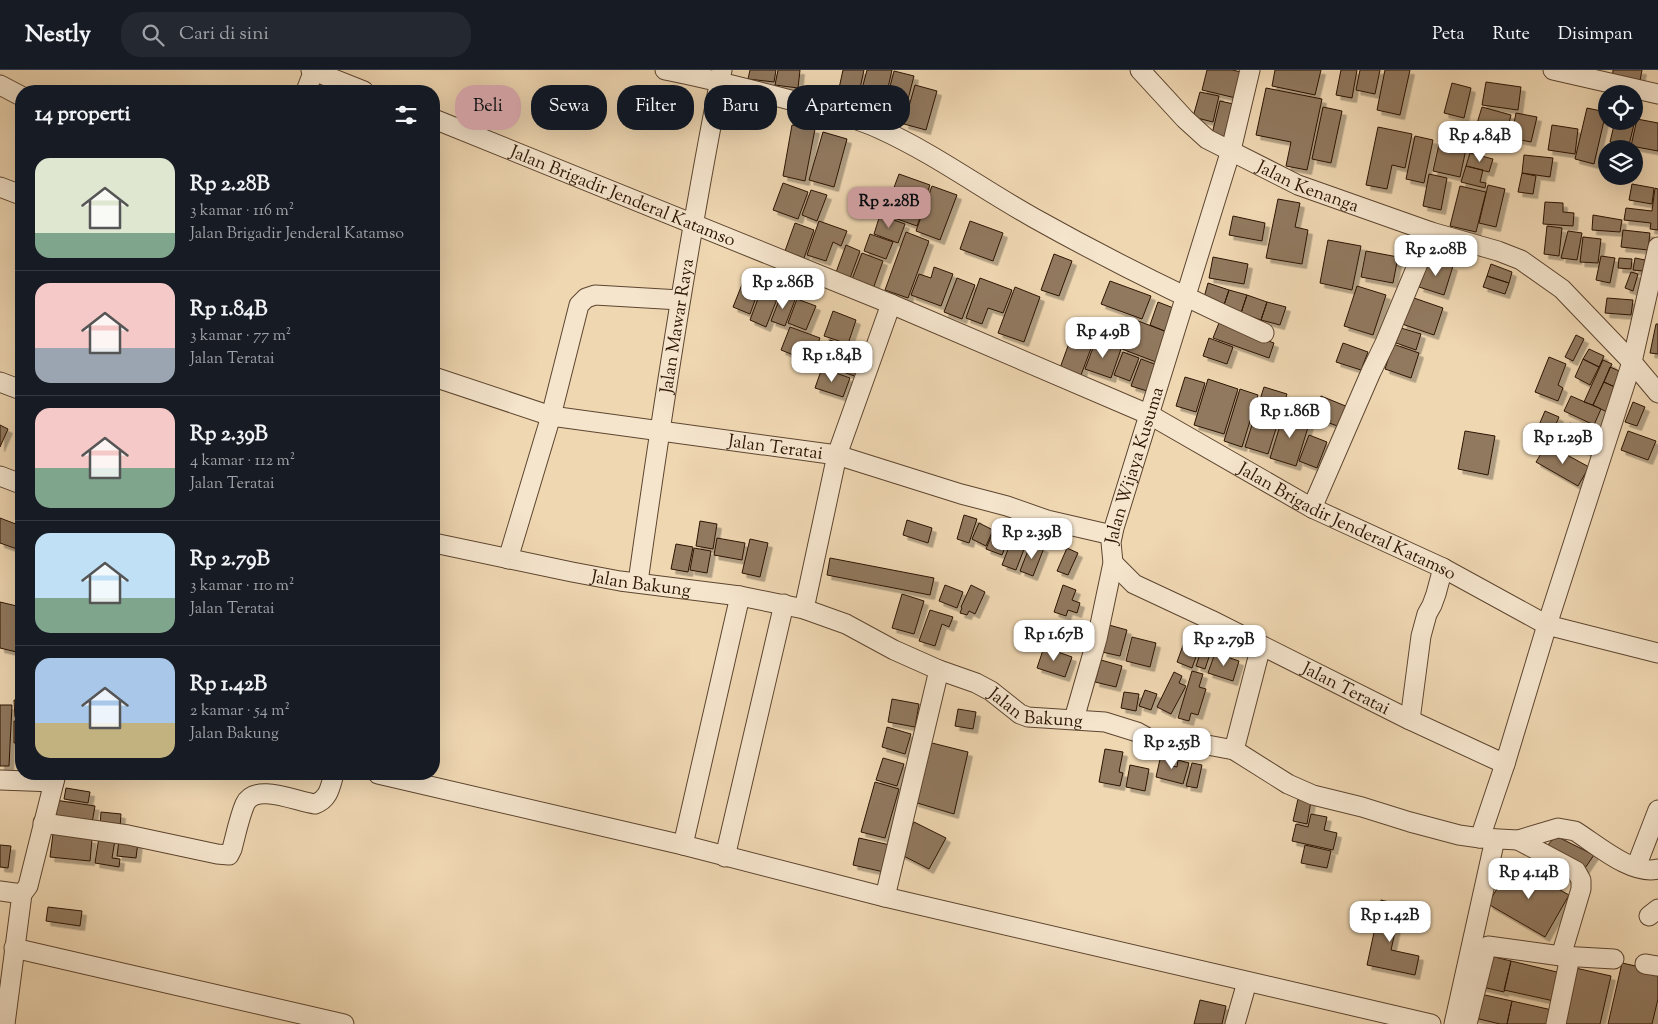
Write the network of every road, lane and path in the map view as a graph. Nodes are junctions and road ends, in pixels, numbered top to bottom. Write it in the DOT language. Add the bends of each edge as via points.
graph roads {
  1 [pos="313,70"];
  2 [pos="665,70"];
  3 [pos="1140,70"];
  4 [pos="1250,70"];
  5 [pos="1553,70"];
  6 [pos="721,75"];
  7 [pos="0,85"];
  8 [pos="308,85"];
  9 [pos="349,85"];
  10 [pos="15,93"];
  11 [pos="1658,94"];
  12 [pos="440,122"];
  13 [pos="1231,150"];
  14 [pos="0,187"];
  15 [pos="15,193"];
  16 [pos="692,224"];
  17 [pos="1431,232"];
  18 [pos="1658,248"];
  19 [pos="1185,297"];
  20 [pos="680,300"];
  21 [pos="891,304"];
  22 [pos="1264,333"];
  23 [pos="1632,362"];
  24 [pos="440,379"];
  25 [pos="0,382"];
  26 [pos="15,388"];
  27 [pos="1658,392"];
  28 [pos="1150,415"];
  29 [pos="551,416"];
  30 [pos="660,431"];
  31 [pos="837,455"];
  32 [pos="0,476"];
  33 [pos="15,482"];
  34 [pos="1312,508"];
  35 [pos="1112,535"];
  36 [pos="440,544"];
  37 [pos="508,559"];
  38 [pos="1113,563"];
  39 [pos="1443,568"];
  40 [pos="638,582"];
  41 [pos="740,596"];
  42 [pos="784,604"];
  43 [pos="804,609"];
  44 [pos="1547,625"];
  45 [pos="1261,646"];
  46 [pos="1658,653"];
  47 [pos="939,670"];
  48 [pos="1074,719"];
  49 [pos="1410,720"];
  50 [pos="1234,750"];
  51 [pos="1505,764"];
  52 [pos="15,779"];
  53 [pos="0,780"];
  54 [pos="54,780"];
  55 [pos="332,780"];
  56 [pos="404,780"];
  57 [pos="1658,810"];
  58 [pos="43,823"];
  59 [pos="1488,839"];
  60 [pos="1518,840"];
  61 [pos="682,845"];
  62 [pos="725,856"];
  63 [pos="1636,867"];
  64 [pos="1658,868"];
  65 [pos="0,892"];
  66 [pos="22,894"];
  67 [pos="885,897"];
  68 [pos="14,948"];
  69 [pos="1566,956"];
  70 [pos="1614,959"];
  71 [pos="1247,982"];
  72 [pos="5,1024"];
  73 [pos="344,1024"];
  74 [pos="1236,1024"];
  75 [pos="1431,1024"];
  76 [pos="1454,1024"];
  77 [pos="1467,1024"];
  78 [pos="1556,1024"];
  1 -- 8 [label="street"];
  1 -- 9 [label="street"];
  2 -- 6 [label="street"];
  3 -- 13 [label="street, Jalan Kenanga" via="1207,139"];
  4 -- 13 [label="street, Jalan Wijaya Kusuma"];
  5 -- 11 [label="street"];
  6 -- 16 [label="street, Jalan Mawar Raya"];
  6 -- 19 [label="street" via="878,128 944,162 1033,217"];
  7 -- 10 [label="street"];
  12 -- 16 [label="street, Jalan Brigadir Jenderal Katamso"];
  13 -- 17 [label="street, Jalan Kenanga" via="1298,185"];
  13 -- 19 [label="street, Jalan Wijaya Kusuma"];
  14 -- 15 [label="street"];
  16 -- 20 [label="street, Jalan Mawar Raya"];
  16 -- 21 [label="street, Jalan Brigadir Jenderal Katamso"];
  17 -- 23 [label="street, Jalan Kenanga" via="1520,260 1562,289"];
  17 -- 34 [label="street" via="1386,343"];
  18 -- 23 [label="street"];
  19 -- 22 [label="street"];
  19 -- 28 [label="street, Jalan Wijaya Kusuma"];
  20 -- 29 [label="street" via="595,295 586,298 580,305"];
  20 -- 30 [label="street, Jalan Mawar Raya"];
  21 -- 28 [label="street, Jalan Brigadir Jenderal Katamso"];
  21 -- 31 [label="street"];
  23 -- 27 [label="street, Jalan Kenanga"];
  23 -- 44 [label="street"];
  24 -- 29 [label="street, Jalan Teratai"];
  25 -- 26 [label="street"];
  28 -- 34 [label="street, Jalan Brigadir Jenderal Katamso"];
  28 -- 35 [label="street, Jalan Wijaya Kusuma"];
  29 -- 30 [label="street, Jalan Teratai"];
  29 -- 37 [label="street"];
  30 -- 31 [label="street, Jalan Teratai"];
  30 -- 40 [label="street, Jalan Mawar Raya"];
  31 -- 35 [label="street, Jalan Teratai" via="1047,520"];
  31 -- 43 [label="street"];
  32 -- 33 [label="street"];
  34 -- 39 [label="street, Jalan Brigadir Jenderal Katamso"];
  35 -- 38 [label="street, Jalan Wijaya Kusuma"];
  36 -- 37 [label="street, Jalan Bakung"];
  37 -- 40 [label="street, Jalan Bakung"];
  38 -- 45 [label="street, Jalan Teratai" via="1134,584"];
  38 -- 48 [label="street, Jalan Wijaya Kusuma" via="1097,639"];
  39 -- 44 [label="street, Jalan Brigadir Jenderal Katamso"];
  39 -- 49 [label="street" via="1421,636"];
  40 -- 41 [label="street, Jalan Bakung"];
  41 -- 42 [label="street, Jalan Bakung"];
  41 -- 61 [label="street"];
  42 -- 43 [label="street, Jalan Bakung"];
  42 -- 62 [label="street"];
  43 -- 47 [label="street, Jalan Bakung" via="846,624"];
  44 -- 46 [label="street, Jalan Brigadir Jenderal Katamso"];
  44 -- 51 [label="street"];
  45 -- 49 [label="street, Jalan Teratai"];
  45 -- 50 [label="street"];
  47 -- 48 [label="street, Jalan Bakung" via="976,682 1028,717"];
  47 -- 67 [label="street"];
  48 -- 50 [label="street, Jalan Bakung" via="1115,724 1155,742 1202,744"];
  49 -- 51 [label="street, Jalan Teratai"];
  50 -- 59 [label="street, Jalan Bakung" via="1288,784 1313,795 1451,833"];
  51 -- 59 [label="street"];
  52 -- 53 [label="street"];
  54 -- 58 [label="street"];
  55 -- 58 [label="street" via="327,796 315,804 268,793 253,795 246,802 229,855 128,835"];
  56 -- 61 [label="street"];
  57 -- 63 [label="street"];
  58 -- 66 [label="street" via="28,886"];
  59 -- 60 [label="street, Jalan Bakung"];
  59 -- 76 [label="street"];
  60 -- 63 [label="street, Jalan Bakung" via="1549,830 1566,829"];
  60 -- 69 [label="street" via="1579,875 1580,889"];
  61 -- 62 [label="street"];
  62 -- 67 [label="street"];
  63 -- 64 [label="street, Jalan Bakung" via="1643,870"];
  65 -- 66 [label="street"];
  66 -- 68 [label="street"];
  67 -- 71 [label="street"];
  68 -- 72 [label="street"];
  68 -- 73 [label="street"];
  69 -- 70 [label="street"];
  69 -- 77 [label="street" via="1488,946"];
  69 -- 78 [label="street"];
  71 -- 74 [label="street"];
  71 -- 75 [label="street"];
}
